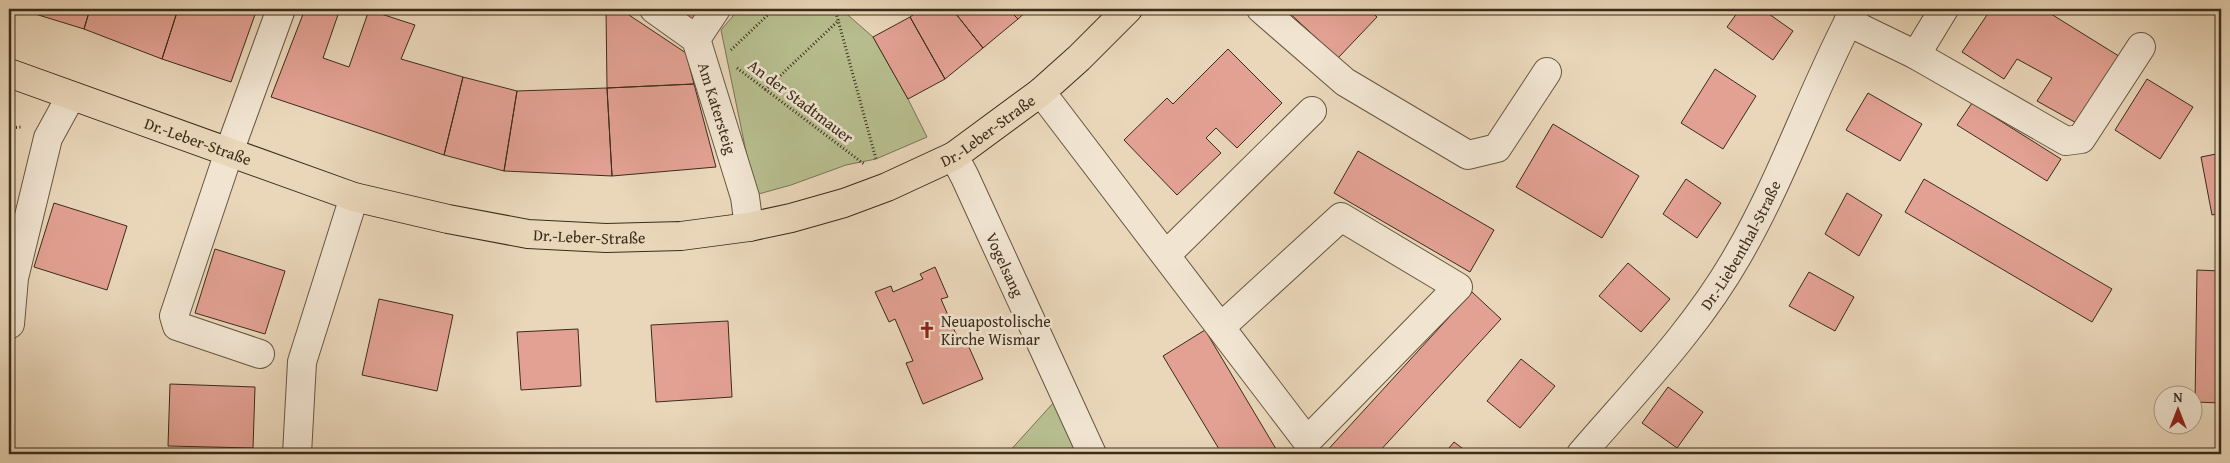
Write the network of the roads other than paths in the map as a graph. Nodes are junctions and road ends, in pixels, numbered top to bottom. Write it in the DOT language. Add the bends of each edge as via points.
graph roads {
  1 [pos="281,9"];
  2 [pos="654,9"];
  3 [pos="716,9"];
  4 [pos="1128,9"];
  5 [pos="1261,9"];
  6 [pos="1944,9"];
  7 [pos="1852,15"];
  8 [pos="696,38"];
  9 [pos="2142,47"];
  10 [pos="1916,54"];
  11 [pos="1547,72"];
  12 [pos="9,73"];
  13 [pos="1041,92"];
  14 [pos="71,96"];
  15 [pos="1312,111"];
  16 [pos="229,152"];
  17 [pos="954,156"];
  18 [pos="354,197"];
  19 [pos="749,227"];
  20 [pos="1166,255"];
  21 [pos="10,324"];
  22 [pos="1221,327"];
  23 [pos="260,354"];
  24 [pos="298,454"];
  25 [pos="1092,454"];
  26 [pos="1581,454"];
  1 -- 16 [label="street"];
  2 -- 8 [label="street"];
  3 -- 8 [label="street"];
  4 -- 13 [label="main road, Dr.-Leber-Straße"];
  5 -- 11 [label="street" via="1345,82 1468,155 1497,148"];
  6 -- 10 [label="street"];
  7 -- 10 [label="street"];
  7 -- 26 [label="street, Dr.-Liebenthal-Straße" via="1781,171 1738,255 1696,320"];
  8 -- 19 [label="street, Am Katersteig" via="745,198"];
  9 -- 10 [label="street" via="2081,139 2066,142"];
  12 -- 14 [label="main road, Dr.-Leber-Straße"];
  13 -- 17 [label="main road, Dr.-Leber-Straße"];
  13 -- 20 [label="street"];
  14 -- 16 [label="main road, Dr.-Leber-Straße"];
  14 -- 21 [label="street" via="48,138 14,278"];
  15 -- 20 [label="street"];
  16 -- 18 [label="main road, Dr.-Leber-Straße"];
  16 -- 23 [label="street" via="174,316 177,326"];
  17 -- 19 [label="main road, Dr.-Leber-Straße" via="844,203"];
  17 -- 25 [label="street, Vogelsang"];
  18 -- 19 [label="main road, Dr.-Leber-Straße" via="528,234 606,238 681,236"];
  18 -- 24 [label="street" via="302,362"];
  20 -- 22 [label="street"];
  22 -- 22 [label="street" via="1307,441 1458,287 1341,217"];
}
